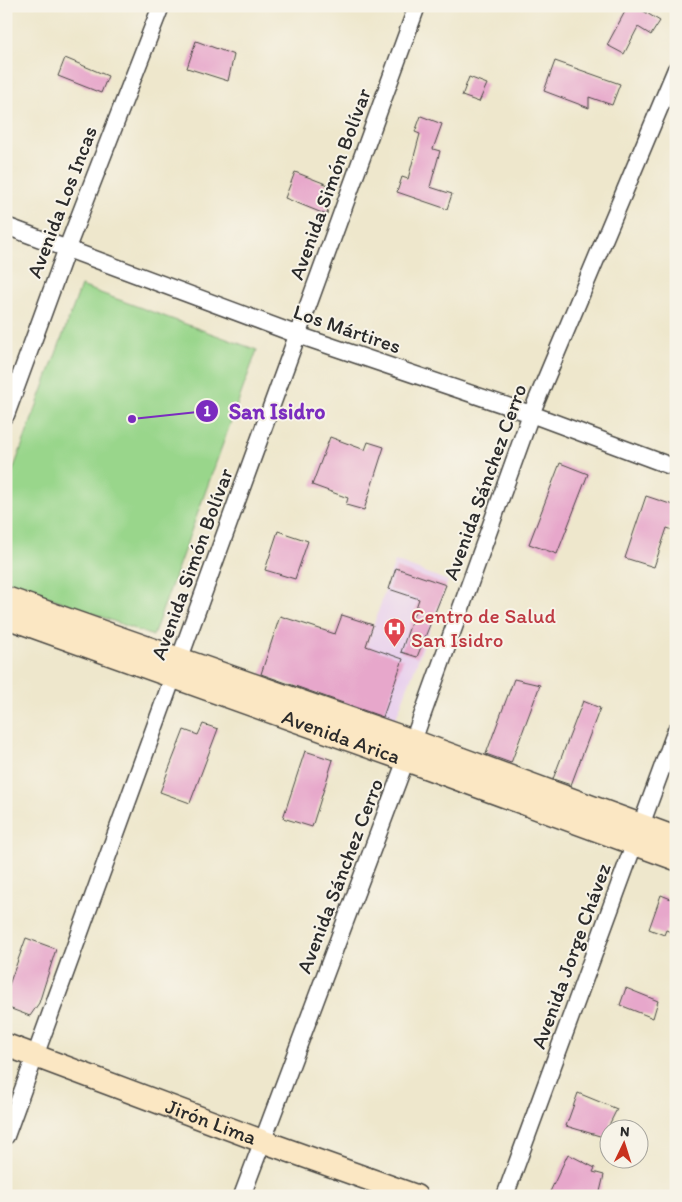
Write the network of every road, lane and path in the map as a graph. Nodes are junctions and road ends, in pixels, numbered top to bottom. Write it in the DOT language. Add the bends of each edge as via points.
graph roads {
  1 [pos="161,6"];
  2 [pos="417,6"];
  3 [pos="676,69"];
  4 [pos="6,226"];
  5 [pos="67,248"];
  6 [pos="298,335"];
  7 [pos="531,414"];
  8 [pos="6,415"];
  9 [pos="676,468"];
  10 [pos="6,598"];
  11 [pos="6,617"];
  12 [pos="177,668"];
  13 [pos="676,730"];
  14 [pos="410,750"];
  15 [pos="638,834"];
  16 [pos="676,838"];
  17 [pos="676,859"];
  18 [pos="6,1045"];
  19 [pos="35,1056"];
  20 [pos="6,1136"];
  21 [pos="262,1142"];
  22 [pos="242,1196"];
  23 [pos="416,1196"];
  24 [pos="505,1196"];
  1 -- 5 [label="street, Avenida Los Incas"];
  2 -- 6 [label="street, Avenida Simón Bolívar"];
  3 -- 7 [label="street, Avenida Sánchez Cerro"];
  4 -- 5 [label="street, Los Mártires"];
  5 -- 6 [label="street, Los Mártires"];
  5 -- 8 [label="street, Avenida Los Incas"];
  6 -- 7 [label="street, Los Mártires"];
  6 -- 12 [label="street, Avenida Simón Bolívar"];
  7 -- 9 [label="street, Los Mártires"];
  7 -- 14 [label="street, Avenida Sánchez Cerro"];
  10 -- 12 [label="street, Avenida Arica"];
  11 -- 12 [label="street, Avenida Arica"];
  12 -- 14 [label="street, Avenida Arica"];
  12 -- 19 [label="street, Avenida Simón Bolívar"];
  13 -- 15 [label="street, Avenida Jorge Chávez"];
  14 -- 15 [label="street, Avenida Arica"];
  14 -- 21 [label="street, Avenida Sánchez Cerro"];
  15 -- 16 [label="street, Avenida Arica"];
  15 -- 17 [label="street, Avenida Arica"];
  15 -- 24 [label="street, Avenida Jorge Chávez"];
  18 -- 19 [label="street, Jirón Lima"];
  19 -- 20 [label="street, Avenida Simón Bolívar"];
  19 -- 21 [label="street, Jirón Lima"];
  21 -- 22 [label="street, Avenida Sánchez Cerro"];
  21 -- 23 [label="street, Jirón Lima"];
}
